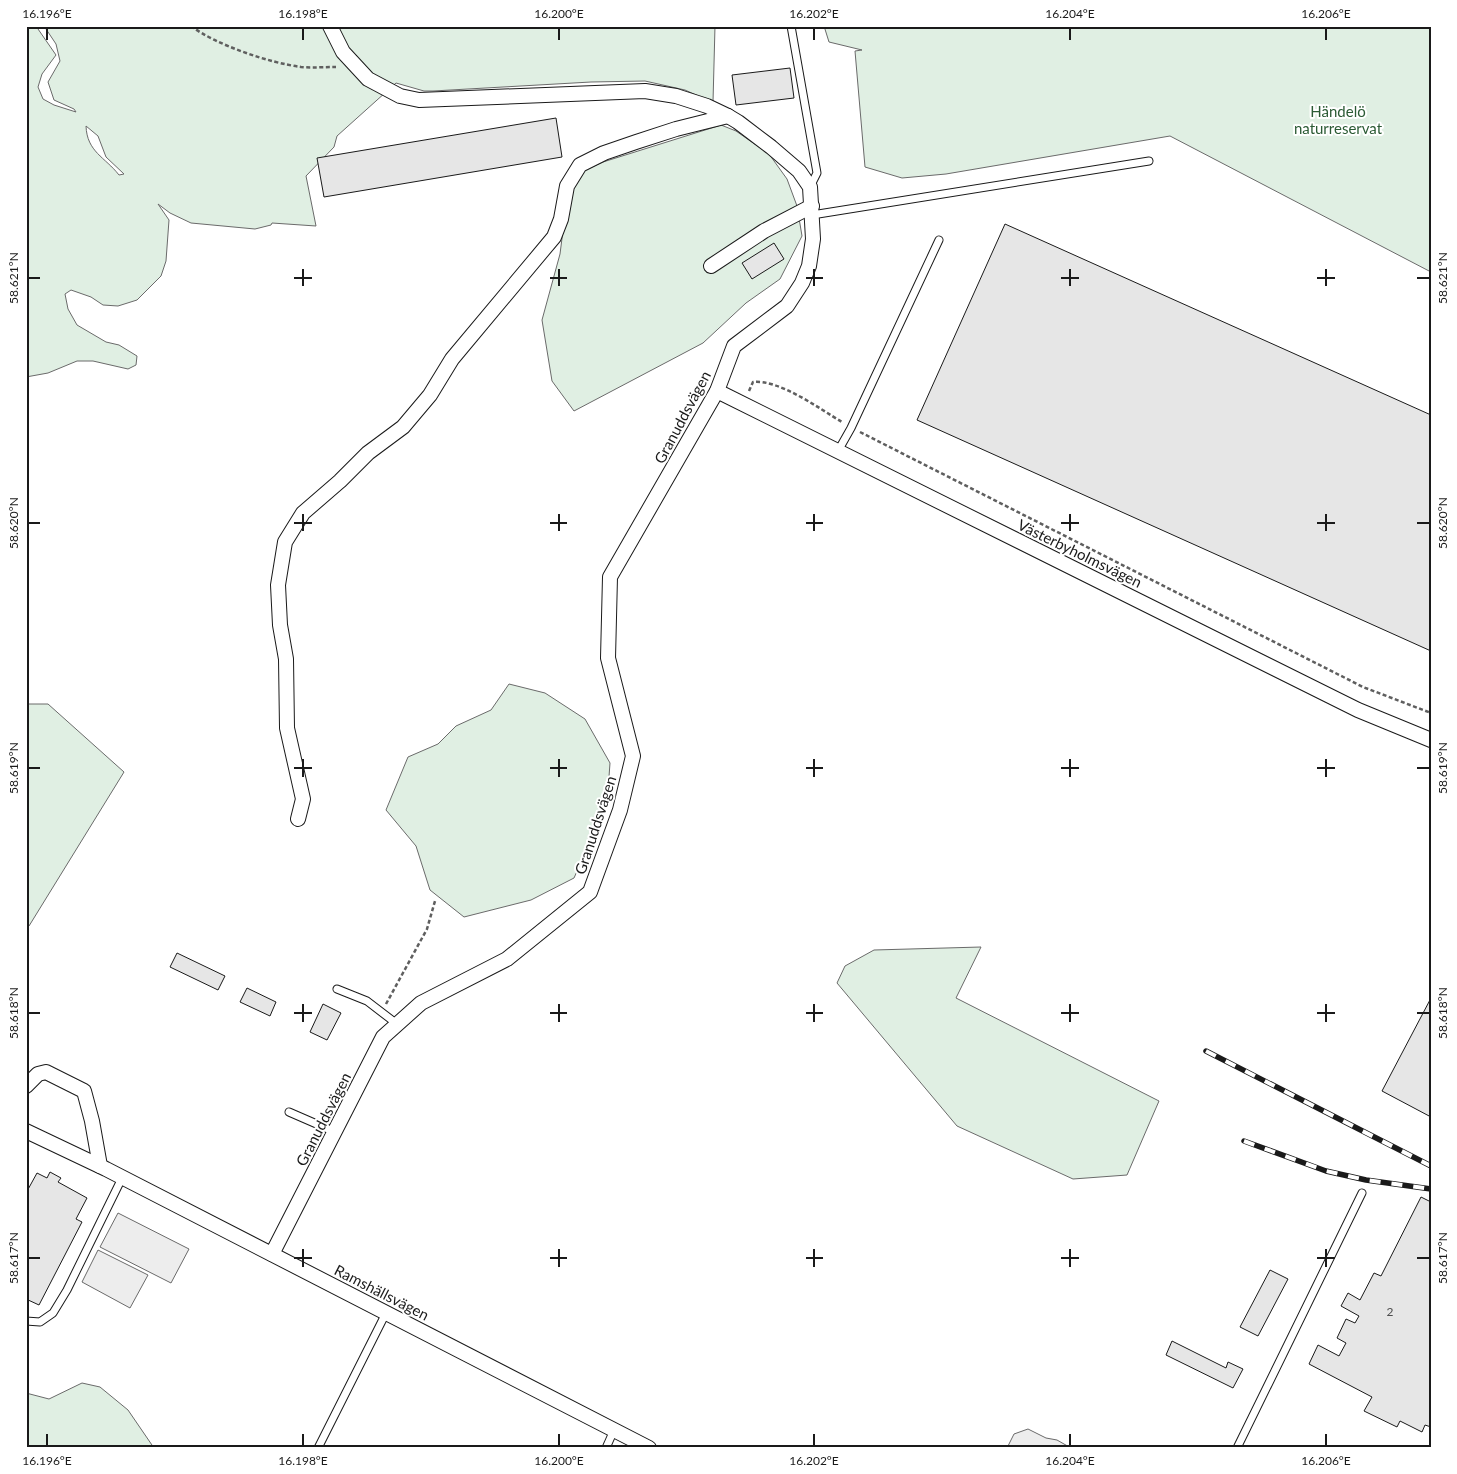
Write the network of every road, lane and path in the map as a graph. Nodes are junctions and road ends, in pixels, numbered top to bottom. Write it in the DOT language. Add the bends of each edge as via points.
graph roads {
  1 [pos="191,26"];
  2 [pos="330,26"];
  3 [pos="791,26"];
  4 [pos="357,67"];
  5 [pos="728,116"];
  6 [pos="1149,161"];
  7 [pos="810,187"];
  8 [pos="812,210"];
  9 [pos="939,240"];
  10 [pos="711,266"];
  11 [pos="717,391"];
  12 [pos="743,404"];
  13 [pos="851,428"];
  14 [pos="838,451"];
  15 [pos="1431,713"];
  16 [pos="1431,740"];
  17 [pos="298,819"];
  18 [pos="436,901"];
  19 [pos="336,989"];
  20 [pos="381,1012"];
  21 [pos="397,1024"];
  22 [pos="26,1086"];
  23 [pos="289,1112"];
  24 [pos="26,1131"];
  25 [pos="335,1132"];
  26 [pos="100,1166"];
  27 [pos="122,1178"];
  28 [pos="1362,1193"];
  29 [pos="272,1254"];
  30 [pos="386,1313"];
  31 [pos="26,1321"];
  32 [pos="614,1430"];
  33 [pos="318,1448"];
  34 [pos="606,1448"];
  35 [pos="649,1448"];
  36 [pos="1237,1448"];
  1 -- 4 [label="path" via="233,48 268,60 301,67"];
  2 -- 4 [label="street" via="343,52"];
  3 -- 7 [label="lane" via="817,173"];
  4 -- 5 [label="street" via="368,79 400,96 419,100 645,91 676,96"];
  5 -- 7 [label="street" via="772,147 799,171"];
  5 -- 17 [label="street" via="628,144 580,165 567,186 554,237 452,359 430,394 403,427 368,453 302,513 285,542 278,585 286,659 287,728 303,799"];
  6 -- 8 [label="lane"];
  7 -- 8 [label="street, Granuddsvägen"];
  8 -- 10 [label="street" via="764,231"];
  8 -- 11 [label="street, Granuddsvägen" via="813,239 809,266 802,283 787,306 734,346"];
  9 -- 13 [label="lane"];
  11 -- 12 [label="street, Västerbyholmsvägen"];
  11 -- 21 [label="street, Granuddsvägen" via="610,577 608,658 633,756 620,810 590,892 507,959 421,1003"];
  12 -- 13 [label="path" via="753,382 761,381 781,387"];
  12 -- 14 [label="street, Västerbyholmsvägen"];
  13 -- 14 [label="lane"];
  13 -- 15 [label="path" via="1363,687"];
  14 -- 16 [label="street, Västerbyholmsvägen" via="1358,710"];
  18 -- 20 [label="path" via="427,929"];
  19 -- 20 [label="lane" via="367,1001"];
  20 -- 21 [label="lane"];
  21 -- 25 [label="street, Granuddsvägen" via="383,1037"];
  22 -- 26 [label="street" via="38,1074 46,1072 84,1091"];
  23 -- 25 [label="lane"];
  24 -- 26 [label="street, Ramshällsvägen"];
  25 -- 29 [label="street, Granuddsvägen"];
  26 -- 27 [label="street, Ramshällsvägen"];
  27 -- 29 [label="street, Ramshällsvägen"];
  27 -- 31 [label="lane" via="53,1312 40,1322"];
  28 -- 36 [label="lane"];
  29 -- 30 [label="street, Ramshällsvägen"];
  30 -- 32 [label="street, Ramshällsvägen"];
  30 -- 33 [label="lane"];
  32 -- 34 [label="lane"];
  32 -- 35 [label="street, Ramshällsvägen"];
}
